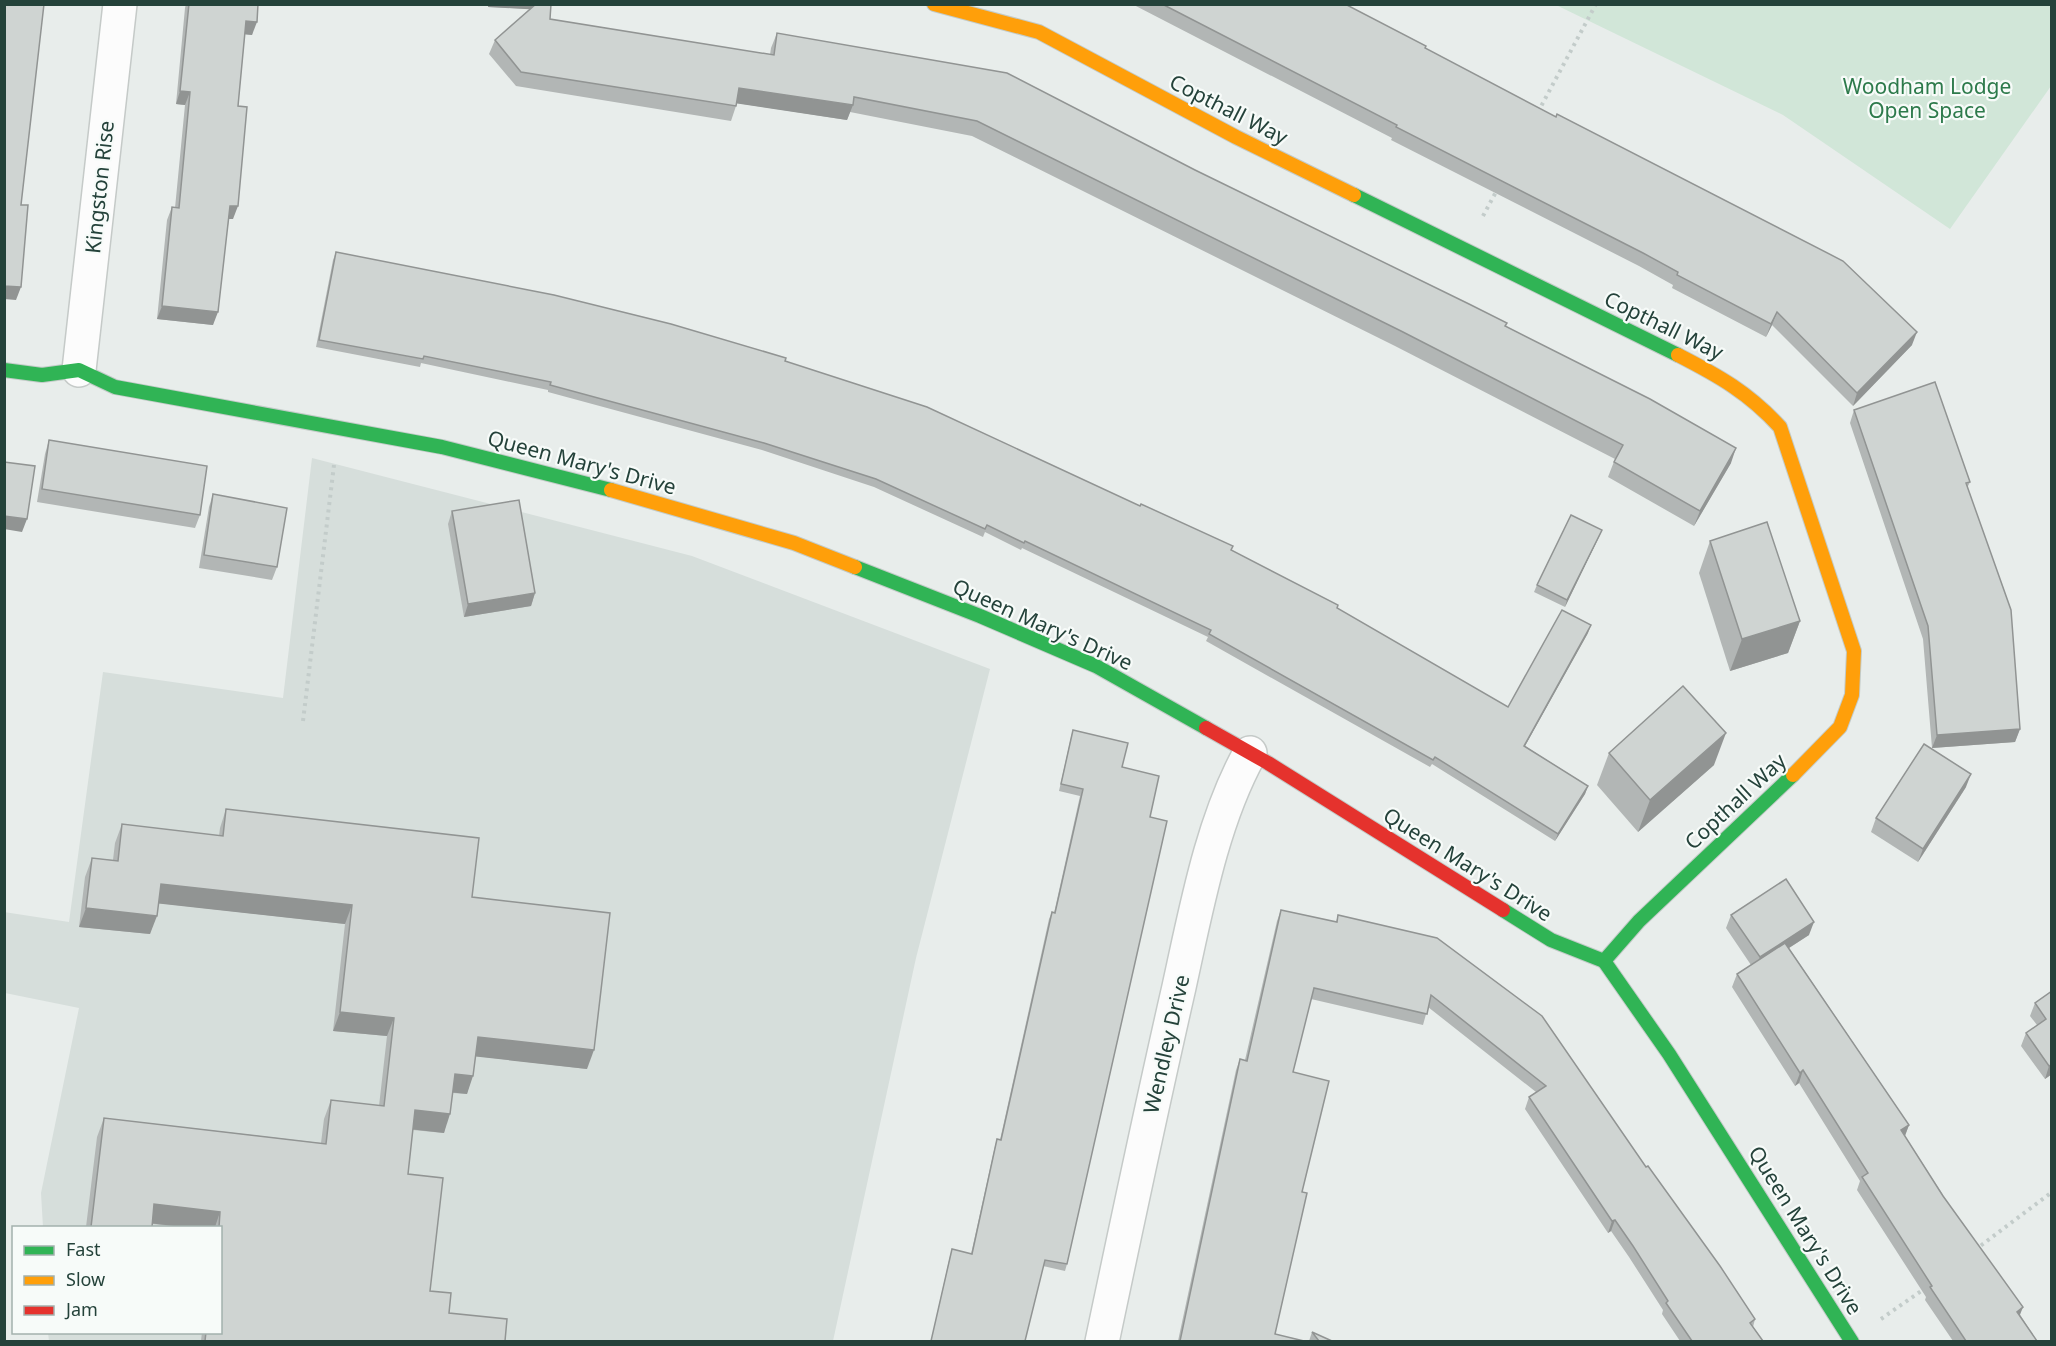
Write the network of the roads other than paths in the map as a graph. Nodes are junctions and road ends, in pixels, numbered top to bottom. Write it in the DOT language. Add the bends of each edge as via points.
graph roads {
  1 [pos="120,4"];
  2 [pos="934,4"];
  3 [pos="4,370"];
  4 [pos="79,370"];
  5 [pos="1250,753"];
  6 [pos="1604,961"];
  7 [pos="1851,1340"];
  8 [pos="1102,1341"];
  1 -- 4 [label="street, Kingston Rise"];
  2 -- 6 [label="street, Copthall Way" via="1039,32 1236,137 1726,380 1760,405 1780,427 1854,651 1852,694 1840,727 1640,921"];
  3 -- 4 [label="street" via="42,375"];
  4 -- 5 [label="street, Queen Mary's Drive" via="116,387 442,447 627,494 794,543 1095,666"];
  5 -- 6 [label="street, Queen Mary's Drive" via="1551,940"];
  5 -- 8 [label="street, Wendley Drive" via="1234,781 1201,892"];
  6 -- 7 [label="street, Queen Mary's Drive" via="1669,1054"];
}
